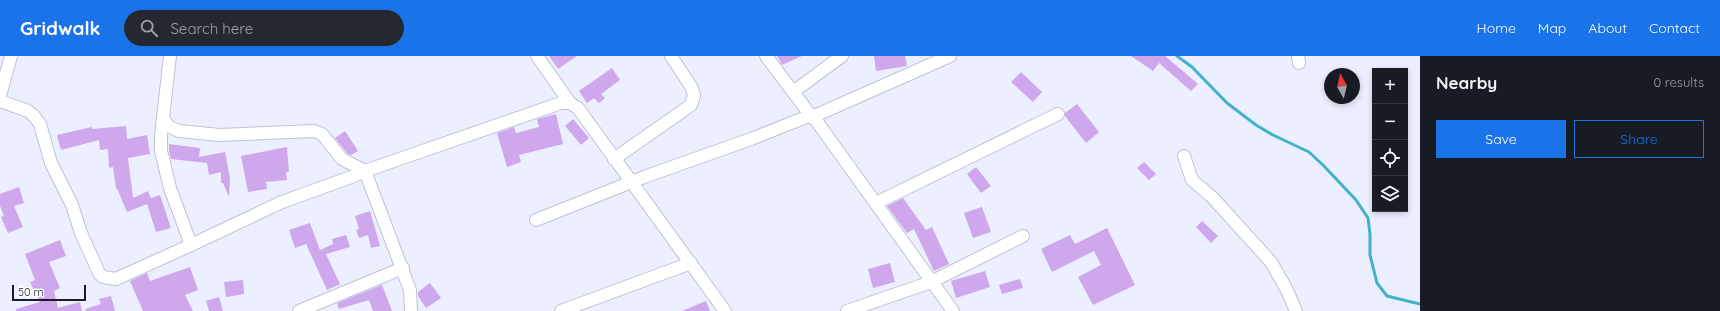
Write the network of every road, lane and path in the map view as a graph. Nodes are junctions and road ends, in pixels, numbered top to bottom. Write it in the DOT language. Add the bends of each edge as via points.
graph roads {
  1 [pos="11,56"];
  2 [pos="170,56"];
  3 [pos="537,56"];
  4 [pos="671,56"];
  5 [pos="766,56"];
  6 [pos="842,56"];
  7 [pos="950,56"];
  8 [pos="794,92"];
  9 [pos="0,96"];
  10 [pos="0,101"];
  11 [pos="570,103"];
  12 [pos="1058,114"];
  13 [pos="812,117"];
  14 [pos="163,118"];
  15 [pos="1184,156"];
  16 [pos="614,159"];
  17 [pos="365,171"];
  18 [pos="631,182"];
  19 [pos="876,203"];
  20 [pos="536,220"];
  21 [pos="1023,236"];
  22 [pos="191,245"];
  23 [pos="691,263"];
  24 [pos="403,268"];
  25 [pos="931,282"];
  26 [pos="299,311"];
  27 [pos="410,311"];
  28 [pos="561,311"];
  29 [pos="725,311"];
  30 [pos="847,311"];
  31 [pos="953,311"];
  32 [pos="1296,311"];
  1 -- 9 [label="street"];
  2 -- 14 [label="street"];
  3 -- 11 [label="street"];
  4 -- 16 [label="street" via="692,88 694,96 691,104"];
  5 -- 8 [label="street"];
  6 -- 8 [label="street"];
  7 -- 13 [label="street"];
  8 -- 13 [label="street"];
  10 -- 22 [label="street" via="28,112 40,124 53,167 103,277 116,278"];
  11 -- 16 [label="street" via="578,108"];
  11 -- 17 [label="street" via="562,103"];
  12 -- 19 [label="street"];
  13 -- 18 [label="street" via="805,117"];
  13 -- 19 [label="street"];
  14 -- 17 [label="street" via="168,126 179,131 219,135 317,132 327,139 342,160"];
  14 -- 22 [label="street" via="161,151 164,170"];
  15 -- 32 [label="street" via="1192,180 1212,197 1271,262"];
  16 -- 18 [label="street"];
  17 -- 22 [label="street" via="282,202"];
  17 -- 24 [label="street"];
  18 -- 20 [label="street"];
  18 -- 23 [label="street"];
  19 -- 25 [label="street"];
  21 -- 25 [label="street"];
  23 -- 28 [label="street"];
  23 -- 29 [label="street"];
  24 -- 26 [label="street"];
  24 -- 27 [label="street" via="410,290"];
  25 -- 30 [label="street"];
  25 -- 31 [label="street"];
}
